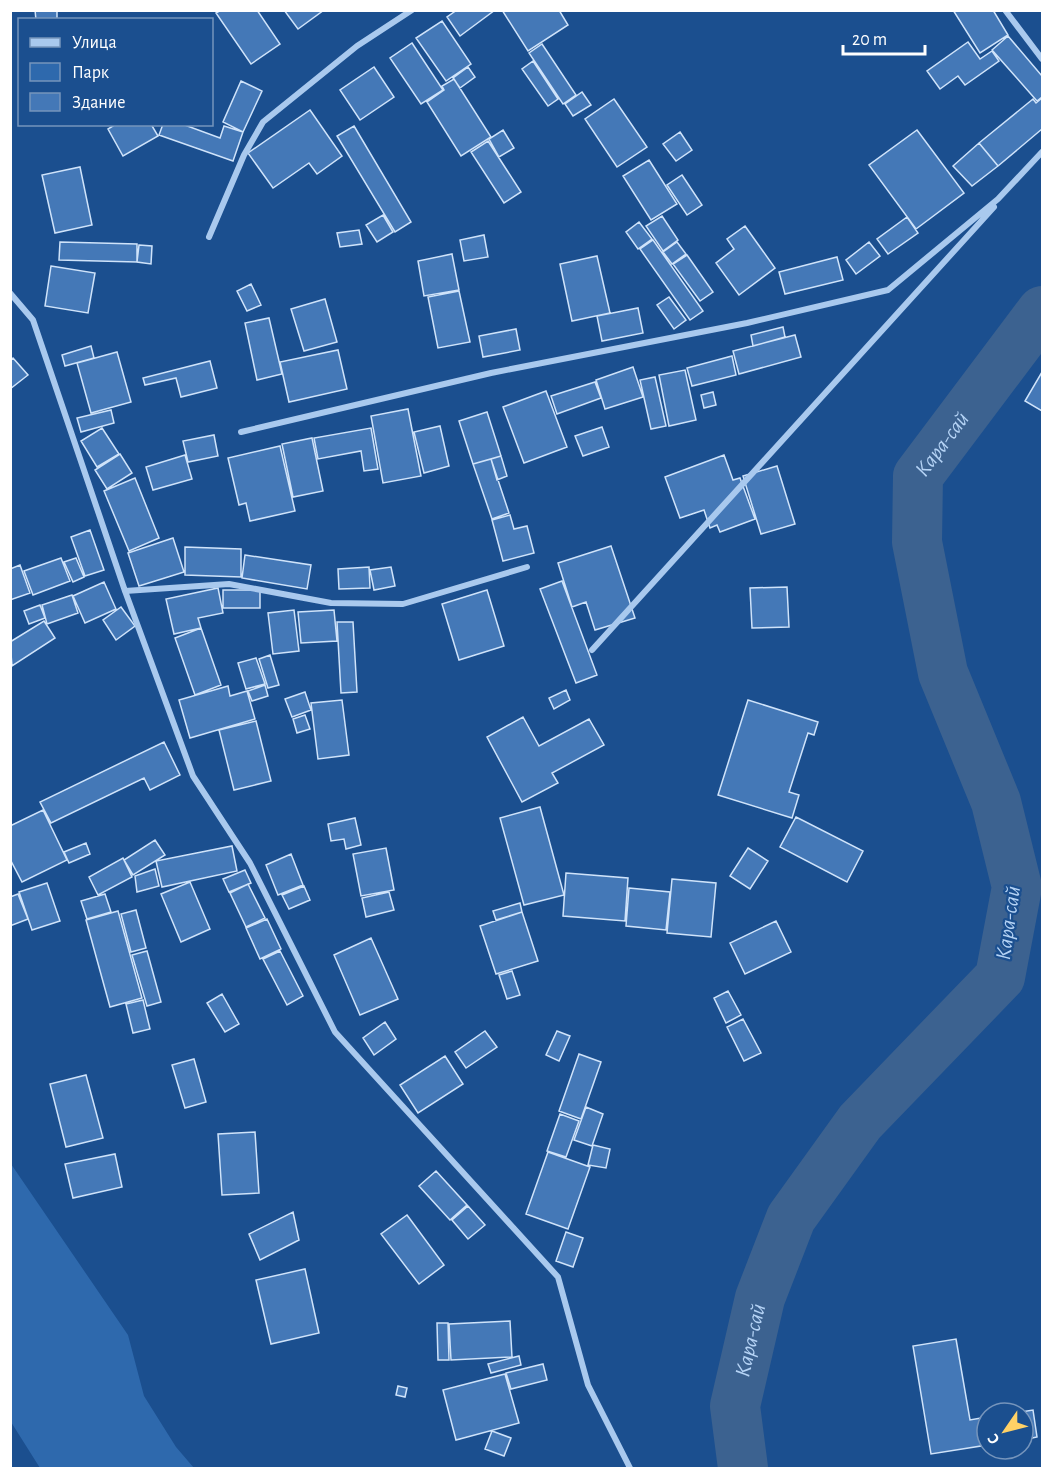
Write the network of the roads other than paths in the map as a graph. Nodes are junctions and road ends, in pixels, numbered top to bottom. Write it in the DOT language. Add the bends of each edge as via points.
graph roads {
  1 [pos="412,10"];
  2 [pos="1005,10"];
  3 [pos="1042,59"];
  4 [pos="1042,153"];
  5 [pos="208,237"];
  6 [pos="10,293"];
  7 [pos="241,432"];
  8 [pos="527,567"];
  9 [pos="125,591"];
  10 [pos="592,650"];
  11 [pos="630,1468"];
  1 -- 5 [label="street" via="357,46 263,122"];
  2 -- 3 [label="street"];
  4 -- 7 [label="street" via="998,200 888,290 747,323 491,373"];
  4 -- 10 [label="street"];
  6 -- 9 [label="street" via="33,320"];
  8 -- 9 [label="street" via="403,604 332,603 229,584"];
  9 -- 11 [label="street" via="193,776 250,863 335,1032 558,1277 588,1385"];
}
